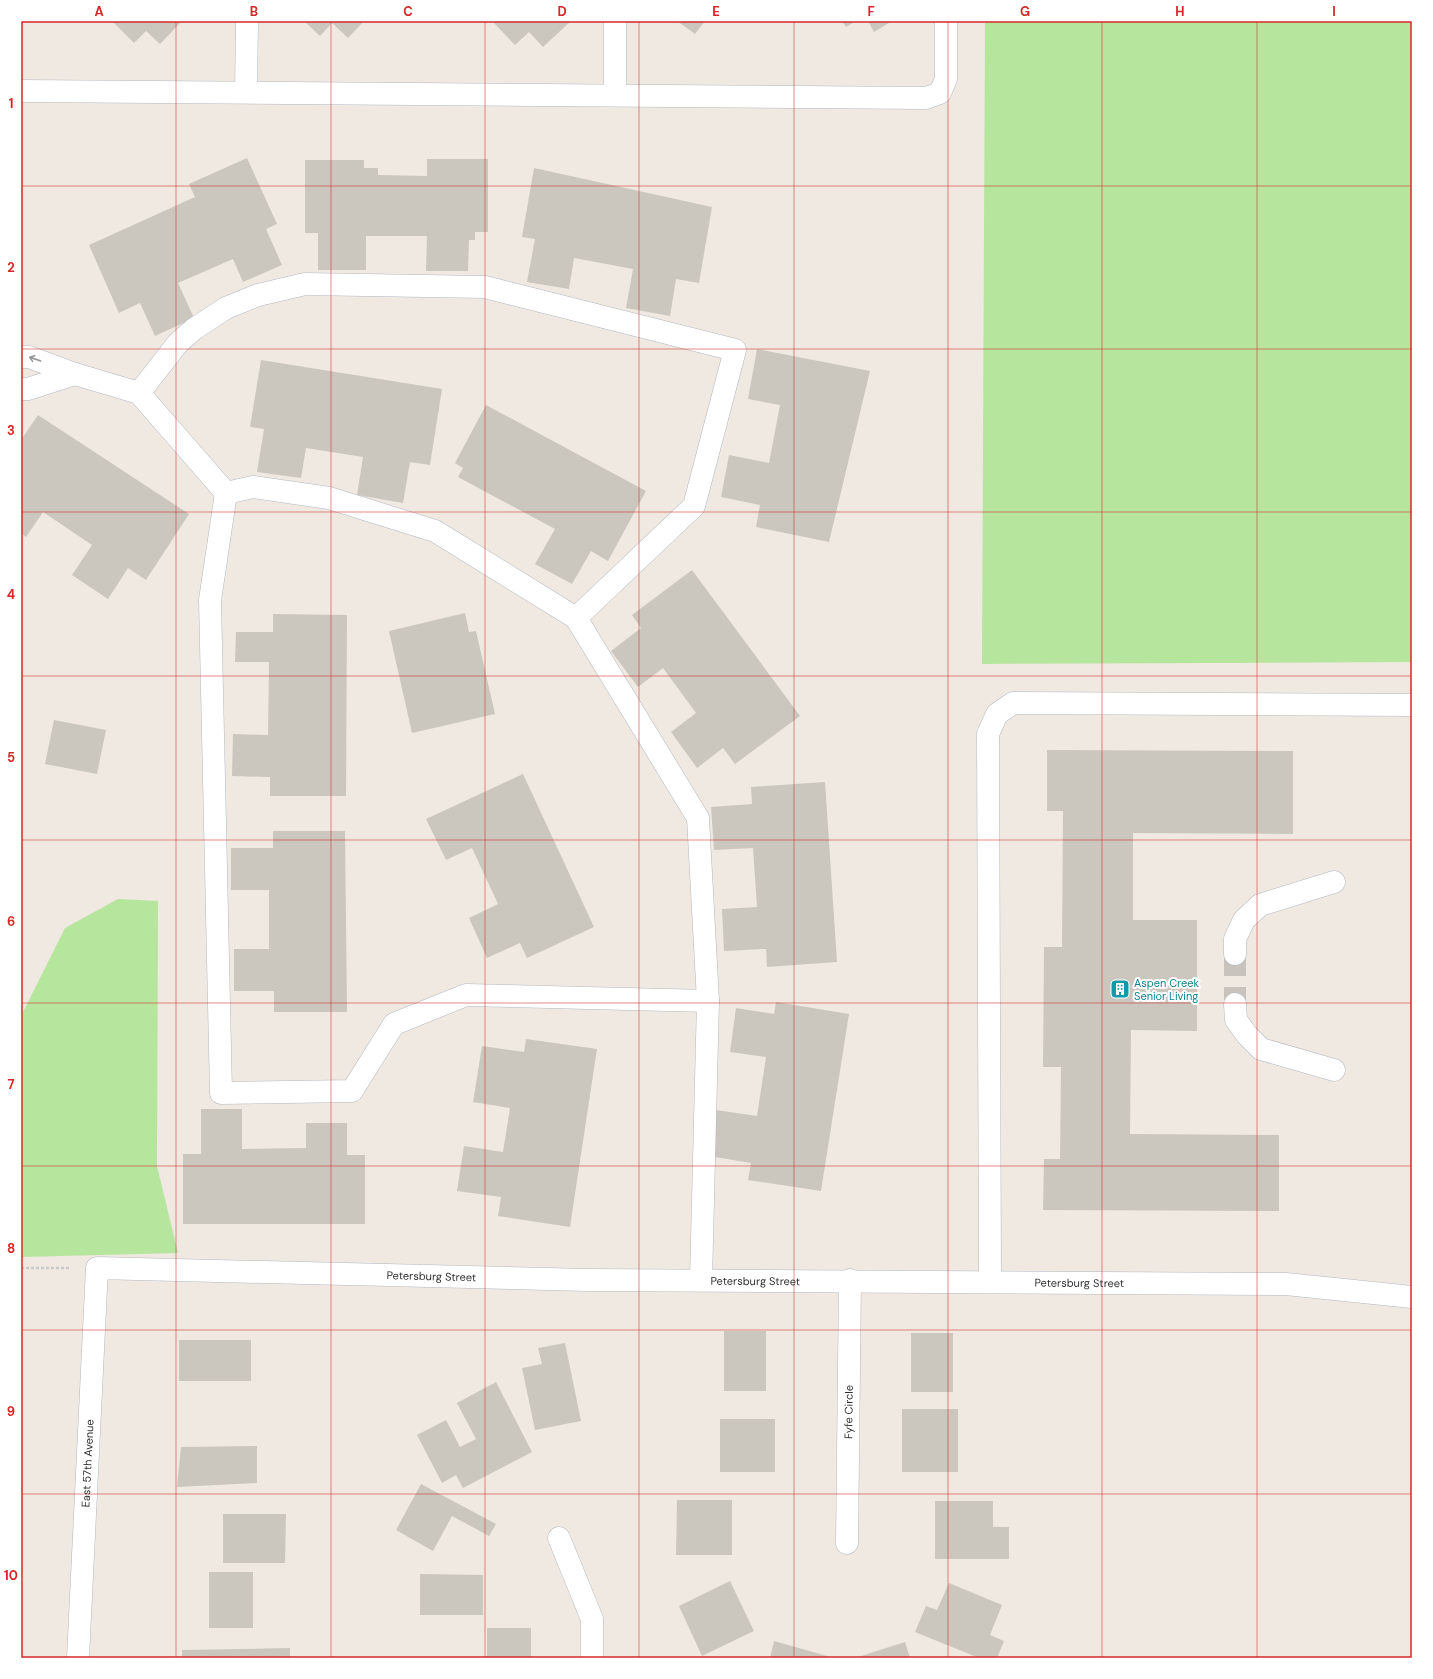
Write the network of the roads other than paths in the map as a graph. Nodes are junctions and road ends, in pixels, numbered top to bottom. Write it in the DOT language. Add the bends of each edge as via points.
graph roads {
  1 [pos="247,21"];
  2 [pos="615,21"];
  3 [pos="946,21"];
  4 [pos="21,90"];
  5 [pos="246,92"];
  6 [pos="615,95"];
  7 [pos="21,357"];
  8 [pos="74,374"];
  9 [pos="21,389"];
  10 [pos="139,392"];
  11 [pos="226,493"];
  12 [pos="576,618"];
  13 [pos="1412,705"];
  14 [pos="1334,882"];
  15 [pos="1235,954"];
  16 [pos="708,1001"];
  17 [pos="1235,1004"];
  18 [pos="1334,1070"];
  19 [pos="97,1268"];
  20 [pos="701,1280"];
  21 [pos="850,1280"];
  22 [pos="990,1281"];
  23 [pos="1412,1297"];
  24 [pos="559,1538"];
  25 [pos="847,1543"];
  26 [pos="78,1658"];
  27 [pos="592,1658"];
  1 -- 5 [label="street"];
  2 -- 6 [label="street"];
  3 -- 6 [label="street" via="946,79 940,93 926,98"];
  4 -- 5 [label="street"];
  5 -- 6 [label="street"];
  8 -- 7 [label="street, one-way" via="29,357"];
  8 -- 9 [label="street"];
  8 -- 10 [label="street"];
  10 -- 11 [label="street"];
  10 -- 12 [label="street" via="178,343 226,308 258,295 305,284 485,287 735,350 694,506"];
  11 -- 12 [label="street" via="253,487 329,498 435,531"];
  11 -- 16 [label="street" via="210,600 221,1093 352,1091 394,1024 466,996"];
  12 -- 16 [label="street" via="698,818"];
  13 -- 22 [label="street" via="1013,703 997,714 988,734"];
  14 -- 15 [label="street" via="1260,905 1244,920 1235,939"];
  16 -- 20 [label="street"];
  17 -- 18 [label="street" via="1236,1020 1261,1049"];
  19 -- 20 [label="street, Petersburg Street" via="588,1280"];
  19 -- 26 [label="street, East 57th Avenue"];
  20 -- 21 [label="street, Petersburg Street"];
  21 -- 22 [label="street, Petersburg Street"];
  21 -- 25 [label="street, Fyfe Circle"];
  22 -- 23 [label="street, Petersburg Street" via="1286,1284"];
  24 -- 27 [label="street" via="592,1619"];
}
